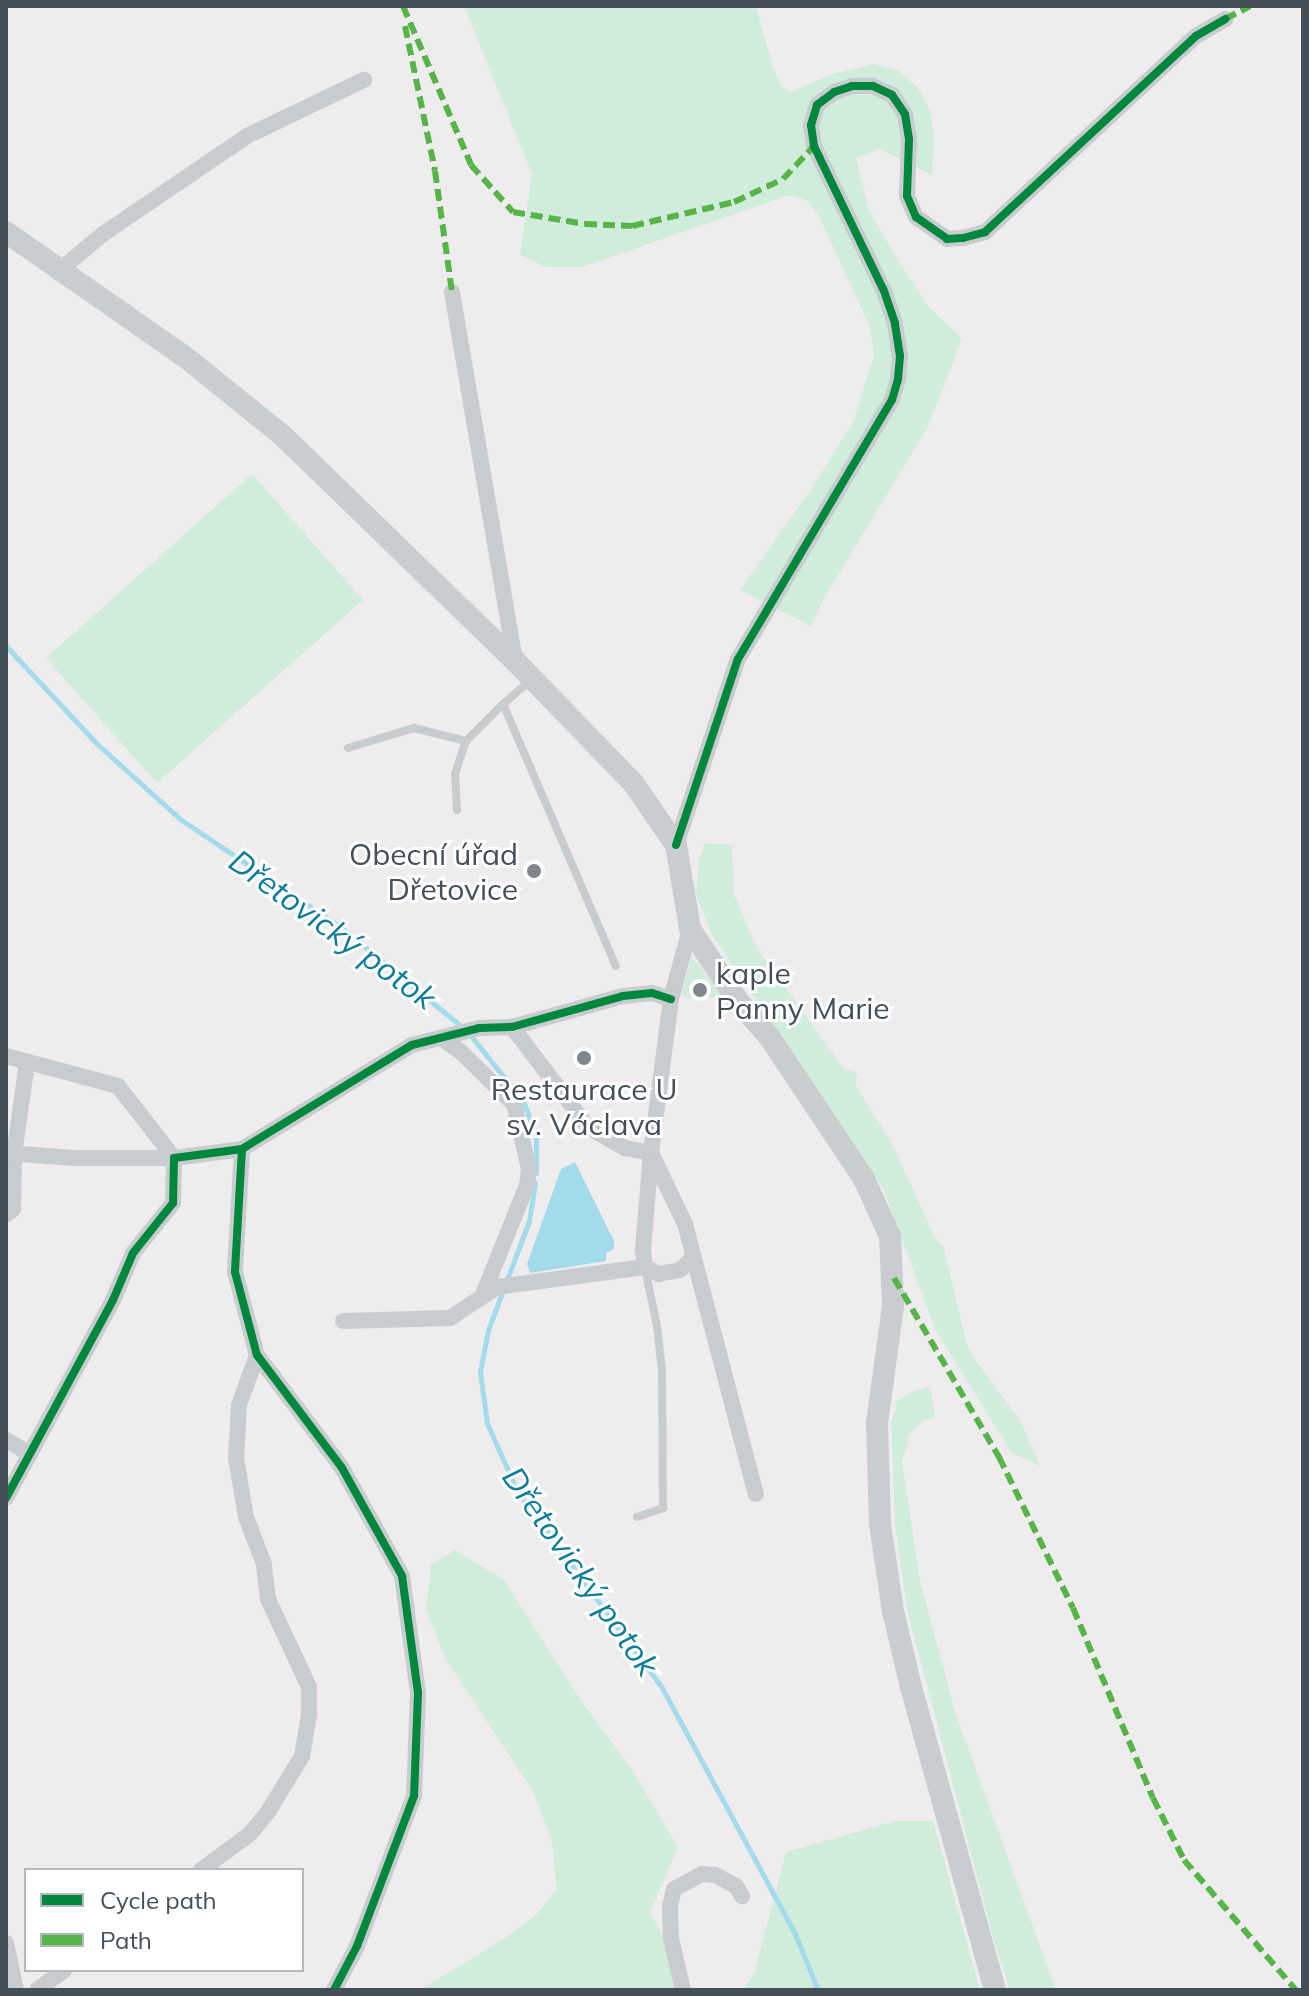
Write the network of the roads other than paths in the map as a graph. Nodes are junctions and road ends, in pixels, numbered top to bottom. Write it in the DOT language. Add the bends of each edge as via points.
graph roads {
  1 [pos="1225,19"];
  2 [pos="364,80"];
  3 [pos="6,232"];
  4 [pos="61,269"];
  5 [pos="452,292"];
  6 [pos="515,661"];
  7 [pos="533,678"];
  8 [pos="503,704"];
  9 [pos="466,741"];
  10 [pos="348,748"];
  11 [pos="457,810"];
  12 [pos="676,845"];
  13 [pos="690,929"];
  14 [pos="616,966"];
  15 [pos="671,999"];
  16 [pos="512,1027"];
  17 [pos="449,1036"];
  18 [pos="6,1056"];
  19 [pos="27,1063"];
  20 [pos="242,1149"];
  21 [pos="651,1153"];
  22 [pos="10,1154"];
  23 [pos="174,1158"];
  24 [pos="6,1215"];
  25 [pos="693,1258"];
  26 [pos="645,1267"];
  27 [pos="482,1297"];
  28 [pos="343,1321"];
  29 [pos="257,1355"];
  30 [pos="6,1440"];
  31 [pos="30,1454"];
  32 [pos="756,1494"];
  33 [pos="6,1498"];
  34 [pos="637,1517"];
  35 [pos="204,1868"];
  36 [pos="742,1896"];
  37 [pos="6,1943"];
  38 [pos="62,1972"];
  39 [pos="16,1990"];
  40 [pos="37,1990"];
  41 [pos="334,1990"];
  42 [pos="683,1990"];
  43 [pos="995,1990"];
  1 -- 12 [label="street" via="1196,36 985,232 963,238 947,239 916,217 907,196 905,114 892,95 873,86 852,86 817,105 811,125 814,146 883,289 895,323 898,379 892,400 738,659"];
  2 -- 4 [label="street" via="247,136 103,234"];
  3 -- 4 [label="main road"];
  4 -- 6 [label="main road" via="184,356 283,436"];
  5 -- 6 [label="street"];
  6 -- 7 [label="main road"];
  7 -- 8 [label="lane"];
  7 -- 12 [label="main road" via="634,784"];
  8 -- 9 [label="lane"];
  8 -- 14 [label="lane"];
  9 -- 10 [label="lane" via="414,728"];
  9 -- 11 [label="lane" via="455,774"];
  12 -- 13 [label="main road"];
  13 -- 15 [label="street"];
  13 -- 43 [label="main road" via="864,1179 890,1236 893,1306 877,1423 880,1524 911,1687"];
  15 -- 16 [label="street" via="652,993 623,996"];
  15 -- 21 [label="street"];
  16 -- 17 [label="street"];
  16 -- 21 [label="street" via="588,1127 625,1148"];
  17 -- 20 [label="street" via="412,1045"];
  17 -- 27 [label="street" via="514,1104 529,1169"];
  18 -- 19 [label="street"];
  19 -- 22 [label="street"];
  19 -- 23 [label="street" via="118,1086"];
  20 -- 23 [label="street"];
  20 -- 29 [label="street" via="235,1272"];
  21 -- 25 [label="street" via="685,1224"];
  21 -- 26 [label="street"];
  22 -- 23 [label="street"];
  22 -- 24 [label="street" via="13,1209"];
  23 -- 31 [label="street" via="173,1203 133,1253"];
  25 -- 26 [label="street" via="680,1270 659,1274"];
  25 -- 32 [label="street"];
  26 -- 27 [label="street" via="497,1287"];
  26 -- 34 [label="lane" via="662,1371 663,1508"];
  27 -- 28 [label="street" via="450,1318"];
  29 -- 35 [label="street" via="239,1405 236,1458 268,1599 309,1687 309,1715 302,1756 268,1812 250,1834"];
  29 -- 41 [label="street" via="342,1468 402,1576 418,1693 414,1796 357,1946"];
  30 -- 31 [label="street"];
  31 -- 33 [label="street"];
  36 -- 42 [label="street" via="736,1886 715,1875 702,1874 674,1889 671,1938"];
  37 -- 39 [label="street"];
  38 -- 40 [label="street"];
}
